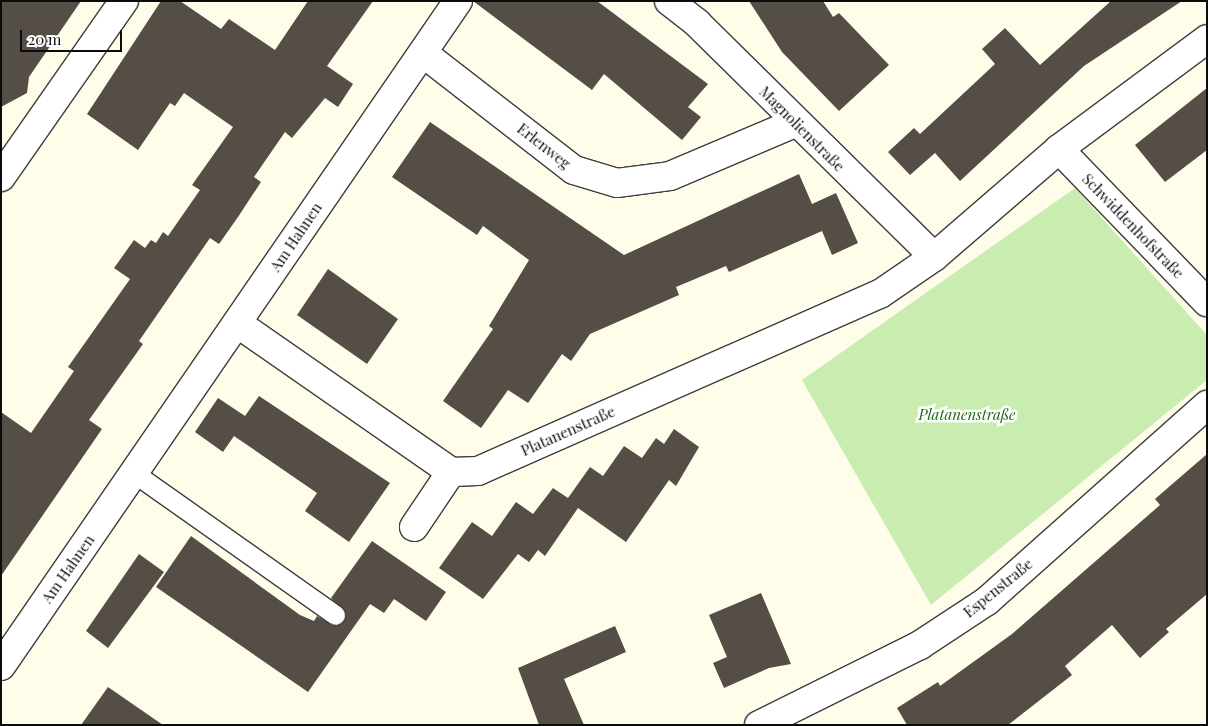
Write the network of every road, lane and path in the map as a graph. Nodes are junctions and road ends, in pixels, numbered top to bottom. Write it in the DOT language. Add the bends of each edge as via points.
graph roads {
  1 [pos="124,1"];
  2 [pos="458,1"];
  3 [pos="669,1"];
  4 [pos="1207,39"];
  5 [pos="423,53"];
  6 [pos="795,123"];
  7 [pos="1059,149"];
  8 [pos="1,177"];
  9 [pos="934,257"];
  10 [pos="1207,302"];
  11 [pos="237,323"];
  12 [pos="1207,406"];
  13 [pos="451,472"];
  14 [pos="134,473"];
  15 [pos="414,527"];
  16 [pos="335,615"];
  17 [pos="1,666"];
  18 [pos="759,725"];
  1 -- 8 [label="street"];
  2 -- 5 [label="street, Am Hahnen"];
  3 -- 6 [label="street, Magnolienstraße" via="697,23"];
  4 -- 7 [label="street, Platanenstraße"];
  5 -- 6 [label="street, Erlenweg" via="574,170 617,183 670,176"];
  5 -- 11 [label="street, Am Hahnen"];
  6 -- 9 [label="street, Magnolienstraße"];
  7 -- 9 [label="street, Platanenstraße"];
  7 -- 10 [label="street, Schwiddenhofstraße"];
  9 -- 13 [label="street, Platanenstraße" via="871,298 478,471"];
  11 -- 13 [label="street"];
  11 -- 14 [label="street, Am Hahnen"];
  12 -- 18 [label="street, Espenstraße" via="987,601 920,645"];
  13 -- 15 [label="street"];
  14 -- 16 [label="lane"];
  14 -- 17 [label="street, Am Hahnen"];
}
